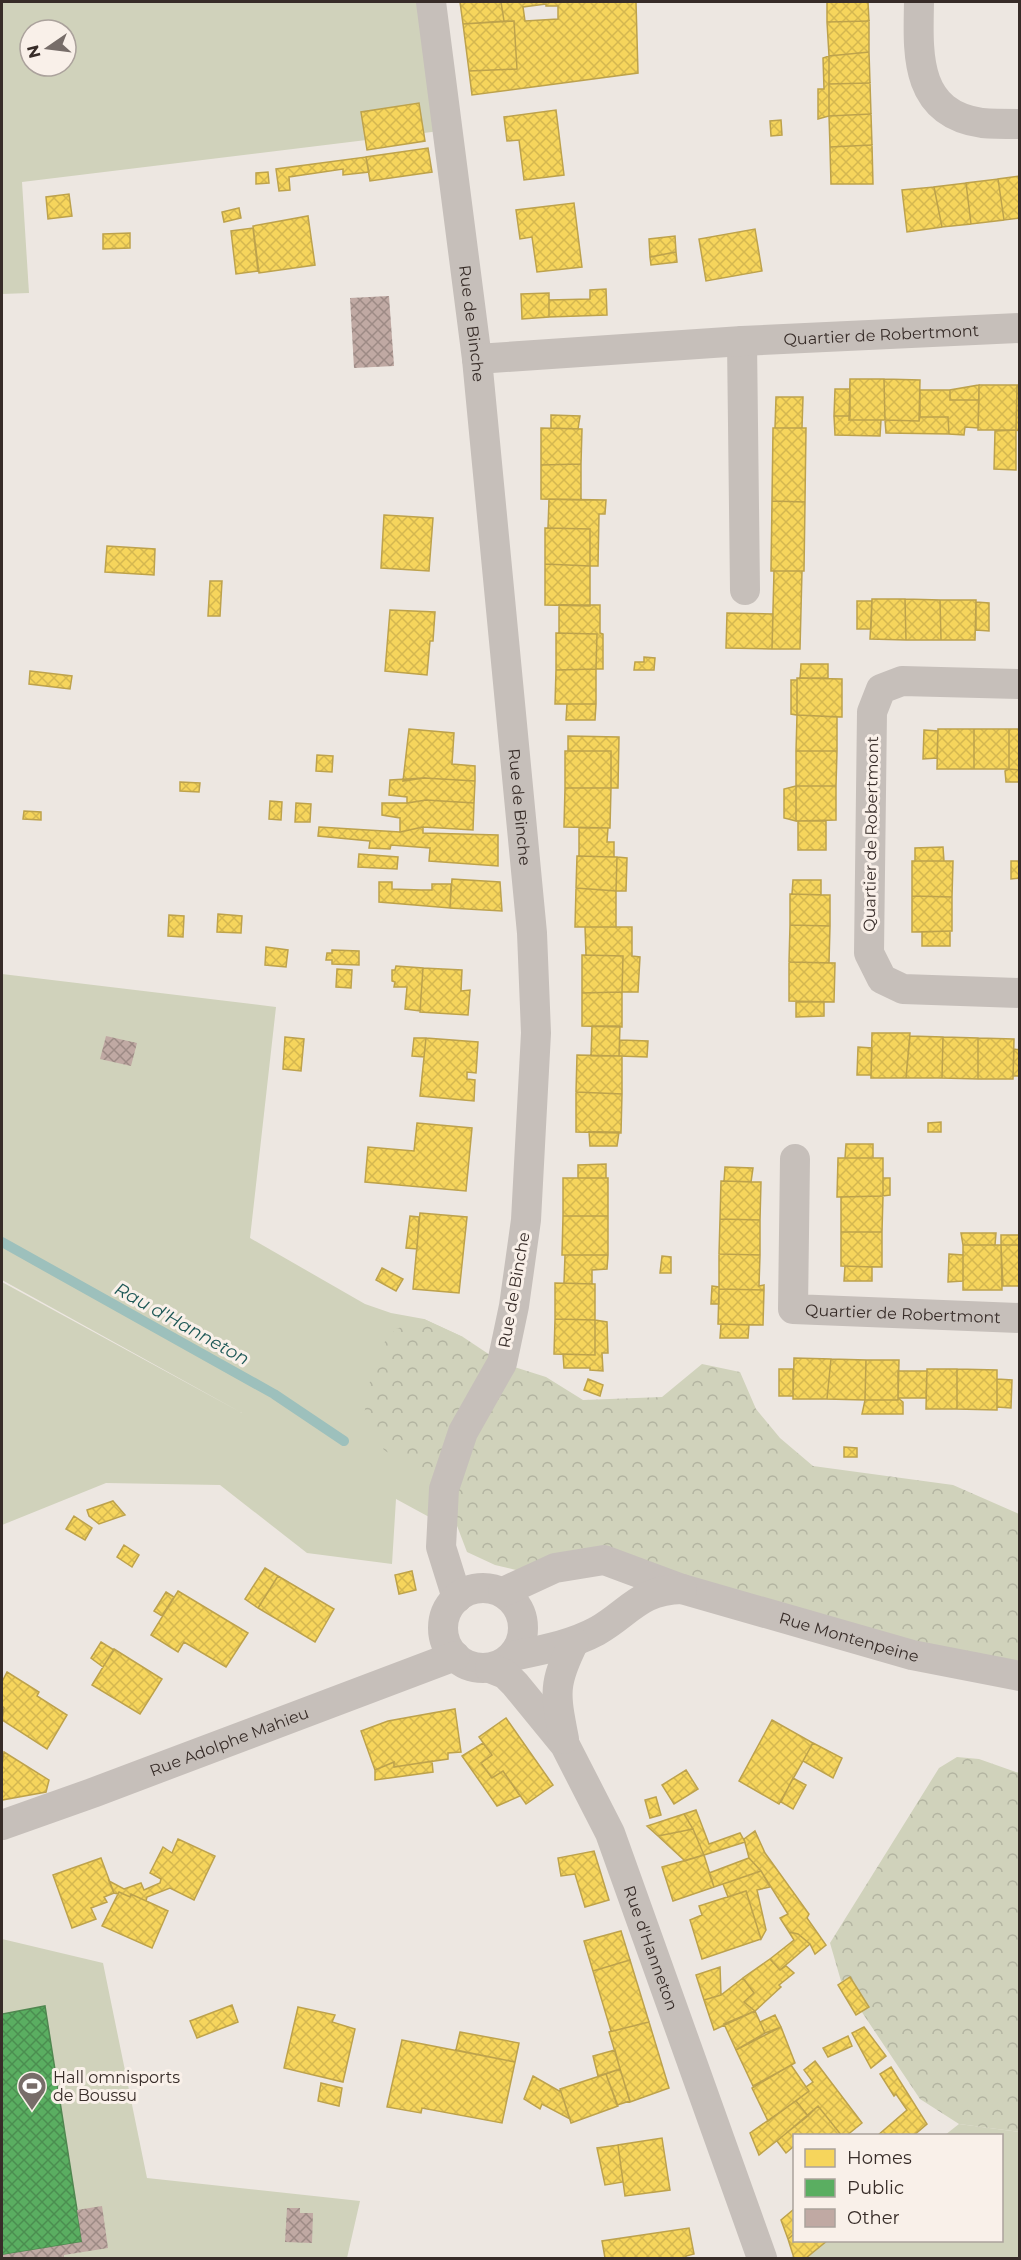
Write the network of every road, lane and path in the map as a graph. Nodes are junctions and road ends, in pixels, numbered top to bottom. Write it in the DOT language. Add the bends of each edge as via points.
graph roads {
  1 [pos="431,2"];
  2 [pos="919,2"];
  3 [pos="1020,124"];
  4 [pos="1020,328"];
  5 [pos="742,341"];
  6 [pos="477,359"];
  7 [pos="745,590"];
  8 [pos="1020,684"];
  9 [pos="1020,993"];
  10 [pos="795,1159"];
  11 [pos="1020,1318"];
  12 [pos="682,1589"];
  13 [pos="503,1592"];
  14 [pos="456,1598"];
  15 [pos="574,1642"];
  16 [pos="455,1656"];
  17 [pos="502,1662"];
  18 [pos="1020,1676"];
  19 [pos="565,1745"];
  20 [pos="2,1825"];
  21 [pos="762,2259"];
  1 -- 6 [label="street, Rue de Binche"];
  2 -- 3 [label="street" via="918,46 923,78 930,92 963,118"];
  4 -- 5 [label="street, Quartier de Robertmont"];
  5 -- 6 [label="street, Quartier de Robertmont"];
  5 -- 7 [label="street"];
  6 -- 14 [label="street, Rue de Binche" via="532,933 536,1033 526,1220 514,1306 502,1363 463,1432 444,1489 441,1547"];
  8 -- 9 [label="street, Quartier de Robertmont" via="902,681 881,689 872,712 869,953 882,979 903,989"];
  10 -- 11 [label="street, Quartier de Robertmont" via="792,1309"];
  12 -- 13 [label="street, Rue Montenpeine" via="604,1560 555,1568"];
  12 -- 15 [label="street, Rue Montenpeine" via="641,1598 598,1630"];
  12 -- 18 [label="street, Rue Montenpeine" via="912,1656"];
  13 -- 14 [label="street" via="479,1587"];
  13 -- 17 [label="street" via="514,1601 524,1626 518,1648"];
  14 -- 16 [label="street" via="444,1620 447,1646"];
  15 -- 17 [label="street, Rue Montenpeine"];
  15 -- 19 [label="street" via="562,1667 556,1701"];
  16 -- 17 [label="street" via="477,1668"];
  16 -- 20 [label="street, Rue Adolphe Mahieu"];
  17 -- 19 [label="street, Rue d'Hanneton" via="505,1674"];
  19 -- 21 [label="street, Rue d'Hanneton" via="610,1833"];
}
